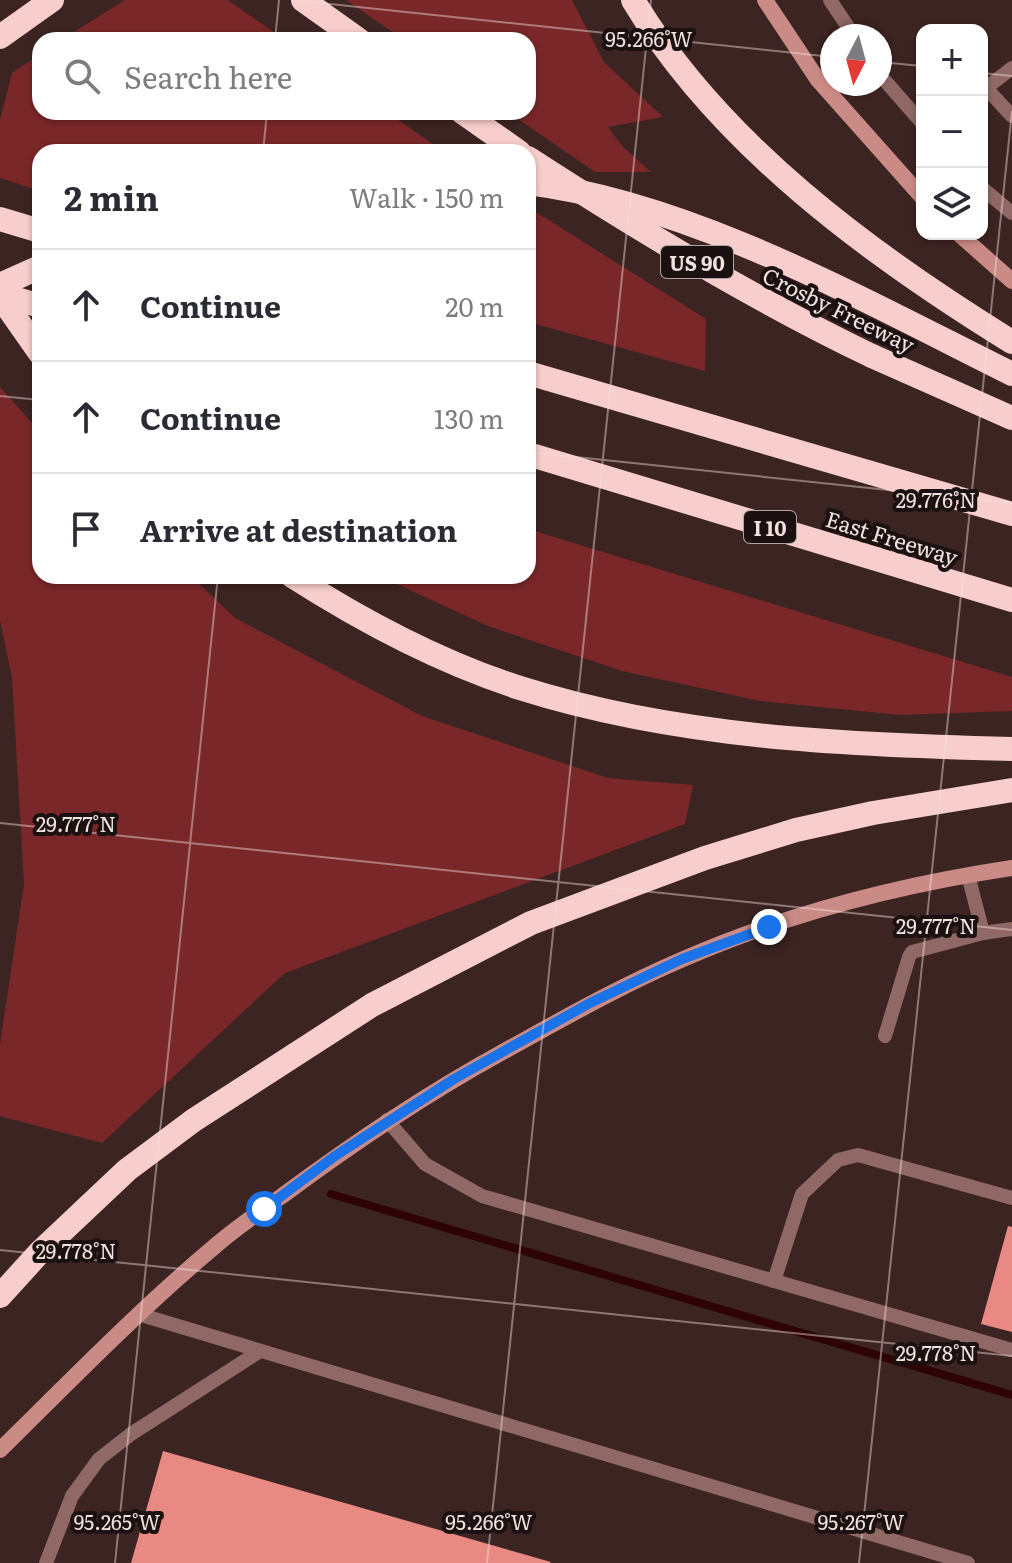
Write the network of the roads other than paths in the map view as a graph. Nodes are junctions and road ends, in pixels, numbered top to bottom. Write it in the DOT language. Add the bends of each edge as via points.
graph roads {
  1 [pos="52,0"];
  2 [pos="303,0"];
  3 [pos="633,0"];
  4 [pos="765,0"];
  5 [pos="830,0"];
  6 [pos="846,24"];
  7 [pos="348,32"];
  8 [pos="0,37"];
  9 [pos="1012,68"];
  10 [pos="892,89"];
  11 [pos="916,116"];
  12 [pos="1012,116"];
  13 [pos="473,120"];
  14 [pos="508,144"];
  15 [pos="536,163"];
  16 [pos="536,184"];
  17 [pos="916,190"];
  18 [pos="988,193"];
  19 [pos="1010,210"];
  20 [pos="966,240"];
  21 [pos="32,272"];
  22 [pos="1012,281"];
  23 [pos="2,293"];
  24 [pos="32,303"];
  25 [pos="32,340"];
  26 [pos="1012,342"];
  27 [pos="1012,374"];
  28 [pos="536,375"];
  29 [pos="1012,418"];
  30 [pos="536,456"];
  31 [pos="1012,514"];
  32 [pos="304,584"];
  33 [pos="1012,600"];
  34 [pos="1012,749"];
  35 [pos="1012,790"];
  36 [pos="1012,868"];
  37 [pos="968,875"];
  38 [pos="1012,929"];
  39 [pos="983,933"];
  40 [pos="885,1036"];
  41 [pos="387,1120"];
  42 [pos="1012,1198"];
  43 [pos="774,1281"];
  44 [pos="0,1296"];
  45 [pos="138,1314"];
  46 [pos="1012,1350"];
  47 [pos="260,1351"];
  48 [pos="0,1450"];
  49 [pos="963,1562"];
  50 [pos="46,1563"];
  1 -- 8 [label="highway"];
  2 -- 7 [label="highway"];
  3 -- 26 [label="highway" via="651,31 721,116 806,195 938,297"];
  4 -- 17 [label="main road" via="818,80"];
  5 -- 6 [label="lane"];
  9 -- 12 [label="lane" via="986,88"];
  10 -- 11 [label="lane"];
  13 -- 14 [label="highway"];
  15 -- 29 [label="highway, Crosby Freeway / US 90, bridge" via="792,318"];
  16 -- 27 [label="highway" via="570,188 669,217 820,280"];
  18 -- 19 [label="lane"];
  20 -- 22 [label="main road"];
  21 -- 23 [label="highway"];
  23 -- 24 [label="highway"];
  23 -- 25 [label="highway"];
  28 -- 31 [label="highway"];
  30 -- 33 [label="highway, East Freeway / I 10"];
  32 -- 34 [label="highway" via="424,651 468,669 520,688 625,713 792,738"];
  35 -- 44 [label="highway" via="796,830 531,923 372,1005 194,1120 127,1170"];
  36 -- 37 [label="main road"];
  37 -- 39 [label="lane"];
  37 -- 41 [label="main road" via="866,897 682,959 590,1003"];
  38 -- 39 [label="lane"];
  39 -- 40 [label="lane" via="912,952"];
  41 -- 43 [label="lane" via="425,1164 482,1196"];
  41 -- 45 [label="main road" via="217,1244"];
  42 -- 43 [label="lane" via="858,1155 838,1160 802,1194"];
  43 -- 46 [label="lane"];
  45 -- 47 [label="lane"];
  45 -- 48 [label="main road"];
  47 -- 49 [label="lane"];
  47 -- 50 [label="lane" via="99,1459 72,1496"];
}
